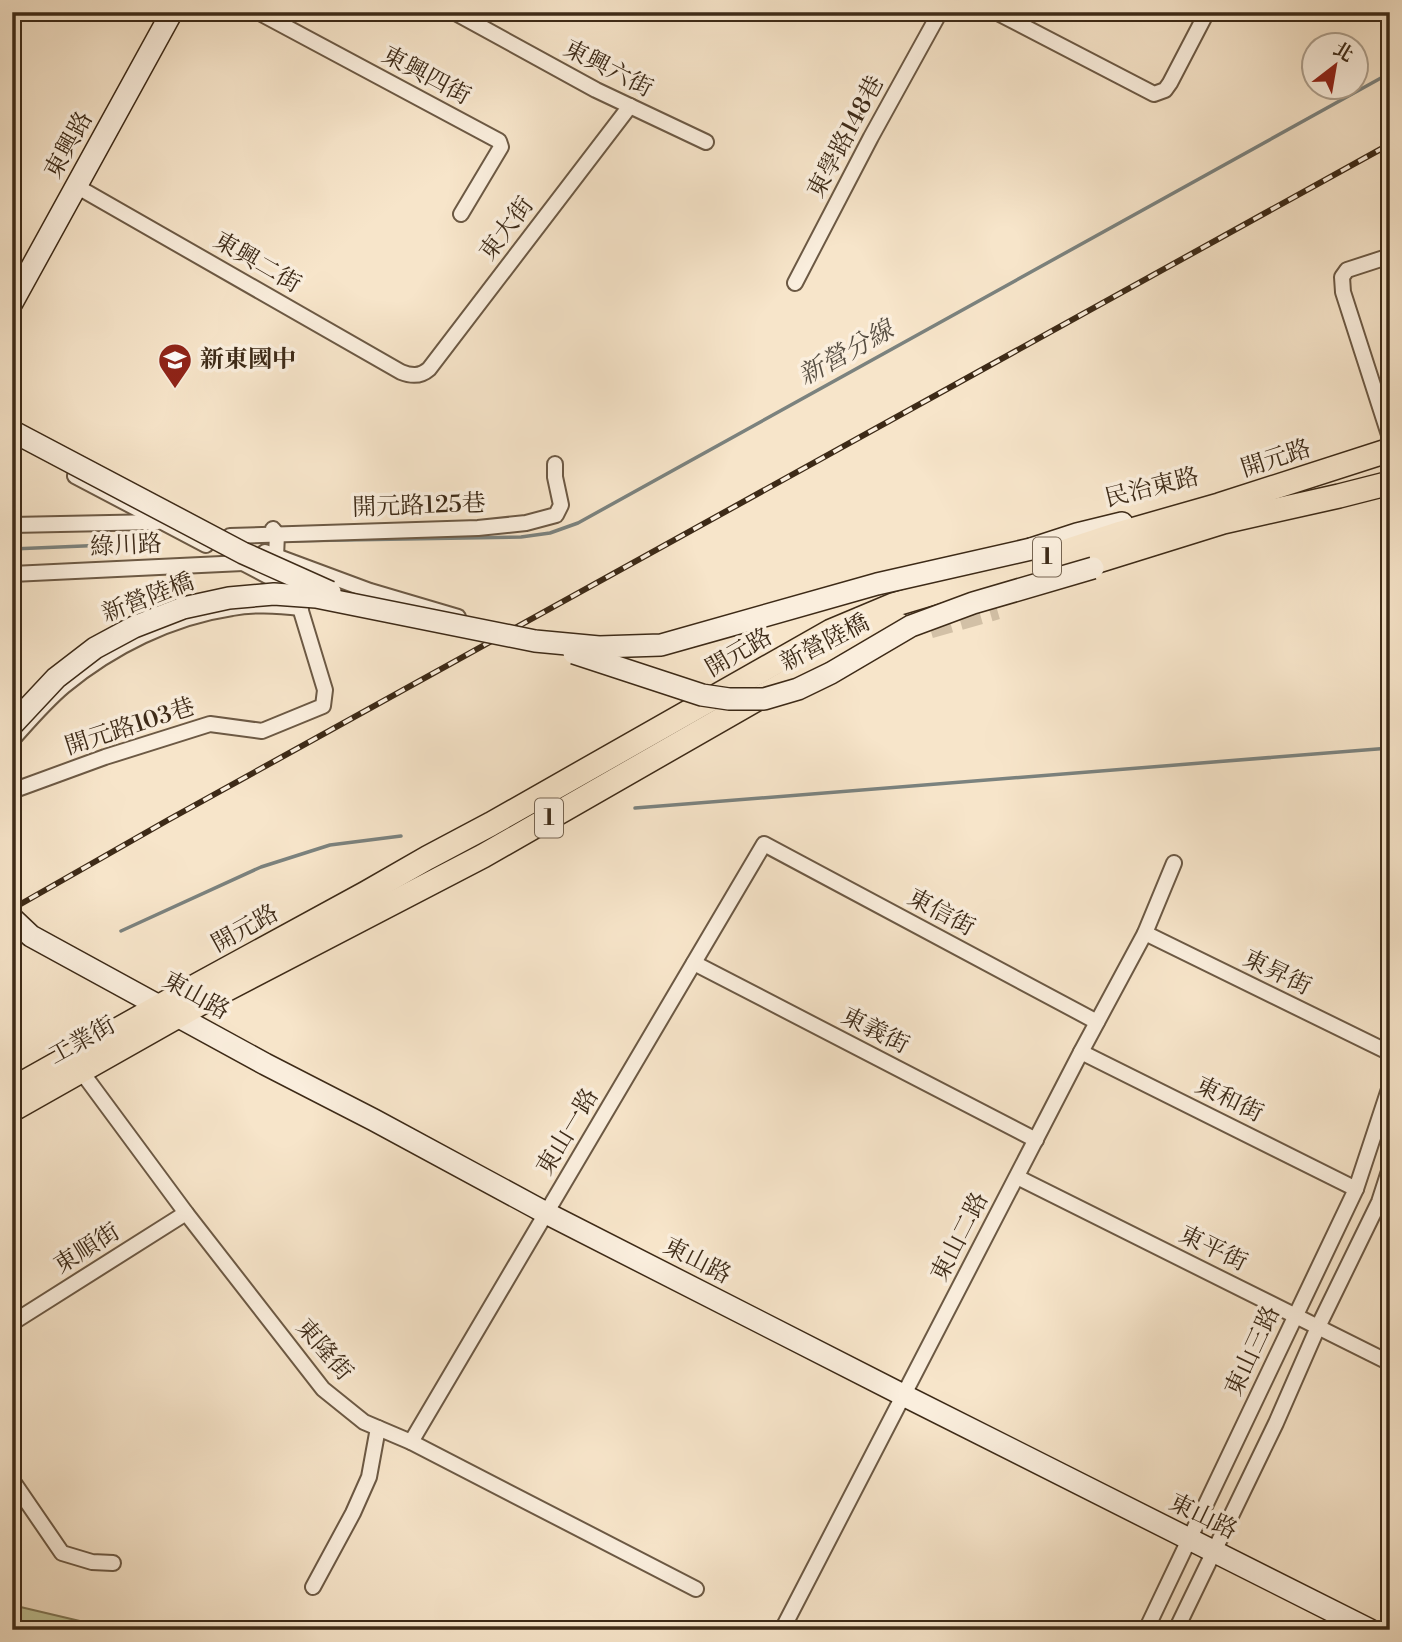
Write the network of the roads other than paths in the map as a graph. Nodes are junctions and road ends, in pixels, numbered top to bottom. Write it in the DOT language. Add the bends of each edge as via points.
graph roads {
  1 [pos="172,12"];
  2 [pos="258,12"];
  3 [pos="454,12"];
  4 [pos="940,12"];
  5 [pos="996,12"];
  6 [pos="1207,12"];
  7 [pos="630,106"];
  8 [pos="706,142"];
  9 [pos="76,186"];
  10 [pos="461,214"];
  11 [pos="1390,256"];
  12 [pos="794,283"];
  13 [pos="12,303"];
  14 [pos="416,375"];
  15 [pos="12,421"];
  16 [pos="12,431"];
  17 [pos="1390,438"];
  18 [pos="12,442"];
  19 [pos="1390,450"];
  20 [pos="555,464"];
  21 [pos="1328,470"];
  22 [pos="1390,483"];
  23 [pos="1339,496"];
  24 [pos="161,522"];
  25 [pos="12,525"];
  26 [pos="275,532"];
  27 [pos="230,536"];
  28 [pos="1031,549"];
  29 [pos="276,557"];
  30 [pos="243,563"];
  31 [pos="1093,568"];
  32 [pos="12,574"];
  33 [pos="842,587"];
  34 [pos="296,591"];
  35 [pos="818,604"];
  36 [pos="301,608"];
  37 [pos="375,608"];
  38 [pos="486,625"];
  39 [pos="535,641"];
  40 [pos="12,725"];
  41 [pos="12,740"];
  42 [pos="12,791"];
  43 [pos="764,844"];
  44 [pos="1174,863"];
  45 [pos="12,918"];
  46 [pos="1145,933"];
  47 [pos="694,963"];
  48 [pos="169,1011"];
  49 [pos="1097,1022"];
  50 [pos="1082,1052"];
  51 [pos="1390,1053"];
  52 [pos="81,1071"];
  53 [pos="1390,1086"];
  54 [pos="12,1089"];
  55 [pos="12,1110"];
  56 [pos="1036,1140"];
  57 [pos="1390,1168"];
  58 [pos="1017,1177"];
  59 [pos="1356,1189"];
  60 [pos="186,1213"];
  61 [pos="546,1213"];
  62 [pos="1295,1315"];
  63 [pos="12,1323"];
  64 [pos="1318,1327"];
  65 [pos="1390,1363"];
  66 [pos="903,1395"];
  67 [pos="378,1428"];
  68 [pos="411,1442"];
  69 [pos="12,1480"];
  70 [pos="1190,1540"];
  71 [pos="1214,1552"];
  72 [pos="113,1563"];
  73 [pos="313,1587"];
  74 [pos="696,1589"];
  75 [pos="782,1630"];
  76 [pos="1146,1630"];
  77 [pos="1176,1630"];
  78 [pos="1370,1630"];
  1 -- 9 [label="street, 東興路"];
  2 -- 10 [label="street, 東興四街" via="499,141 501,147"];
  3 -- 7 [label="street, 東興六街"];
  4 -- 12 [label="street, 東學路148巷"];
  5 -- 6 [label="street" via="1154,94 1170,83"];
  7 -- 8 [label="street, 東興六街"];
  7 -- 14 [label="street, 東大街" via="429,369"];
  9 -- 13 [label="street, 東興路"];
  9 -- 14 [label="street, 東興二街" via="401,372"];
  11 -- 17 [label="street" via="1347,270 1342,277"];
  15 -- 27 [label="street"];
  16 -- 37 [label="street, 新營陸橋, bridge" via="243,553"];
  18 -- 24 [label="street"];
  19 -- 21 [label="main road, 開元路 / 1"];
  20 -- 26 [label="street, 開元路125巷" via="561,505 556,515 526,523"];
  21 -- 28 [label="street, 民治東路"];
  21 -- 48 [label="main road, 開元路 / 1" via="893,605 831,631 366,893"];
  22 -- 23 [label="main road, 開元路 / 1"];
  23 -- 31 [label="street, 開元路"];
  23 -- 48 [label="main road, 開元路 / 1" via="1210,526 917,617 834,655 471,863 210,998"];
  24 -- 25 [label="street"];
  24 -- 30 [label="street"];
  26 -- 27 [label="street, 開元路125巷"];
  26 -- 29 [label="street"];
  27 -- 29 [label="street"];
  28 -- 39 [label="street, 新營陸橋, bridge" via="877,584 661,645 599,648"];
  29 -- 34 [label="street, 開元路103巷"];
  29 -- 38 [label="street"];
  30 -- 32 [label="street, 綠川路"];
  30 -- 34 [label="street"];
  31 -- 39 [label="street, 新營陸橋, bridge" via="911,626 798,690 764,699 702,695"];
  33 -- 35 [label="street"];
  34 -- 36 [label="street, 開元路103巷"];
  36 -- 41 [label="street" via="232,608 143,635 64,686"];
  36 -- 42 [label="street, 開元路103巷" via="324,690 323,706 262,731 210,724"];
  37 -- 39 [label="street, 新營陸橋, bridge"];
  37 -- 40 [label="street, 新營陸橋, bridge" via="274,594 183,608 96,648 56,678"];
  43 -- 47 [label="street, 東山一路"];
  43 -- 49 [label="street, 東信街"];
  44 -- 46 [label="street, 東山二路"];
  45 -- 48 [label="street, 東山路" via="31,936"];
  46 -- 49 [label="street, 東山二路"];
  46 -- 51 [label="street, 東昇街"];
  47 -- 56 [label="street, 東義街"];
  47 -- 61 [label="street, 東山一路"];
  48 -- 52 [label="main road, 工業街 / 1"];
  48 -- 54 [label="main road, 工業街 / 1"];
  48 -- 61 [label="street, 東山路"];
  49 -- 50 [label="street, 東山二路"];
  50 -- 56 [label="street, 東山二路"];
  50 -- 59 [label="street, 東和街"];
  52 -- 55 [label="main road, 工業街 / 1"];
  52 -- 60 [label="street, 東隆街"];
  53 -- 59 [label="street, 東山三路"];
  56 -- 58 [label="street, 東山二路"];
  57 -- 64 [label="street, 東山三路" via="1379,1202"];
  58 -- 62 [label="street, 東平街"];
  58 -- 66 [label="street, 東山二路"];
  59 -- 62 [label="street, 東山三路"];
  60 -- 63 [label="street, 東順街"];
  60 -- 67 [label="street, 東隆街" via="323,1389"];
  61 -- 66 [label="street, 東山路"];
  61 -- 68 [label="street, 東山一路"];
  62 -- 64 [label="street, 東平街"];
  62 -- 70 [label="street, 東山三路"];
  64 -- 65 [label="street, 東平街"];
  64 -- 71 [label="street, 東山三路"];
  66 -- 70 [label="street, 東山路"];
  66 -- 75 [label="street, 東山二路"];
  67 -- 68 [label="street, 東隆街"];
  67 -- 73 [label="street" via="369,1477"];
  68 -- 74 [label="street, 東隆街"];
  69 -- 72 [label="street" via="62,1553"];
  70 -- 71 [label="street, 東山路"];
  70 -- 76 [label="street, 東山三路"];
  71 -- 77 [label="street, 東山三路"];
  71 -- 78 [label="street, 東山路"];
}
